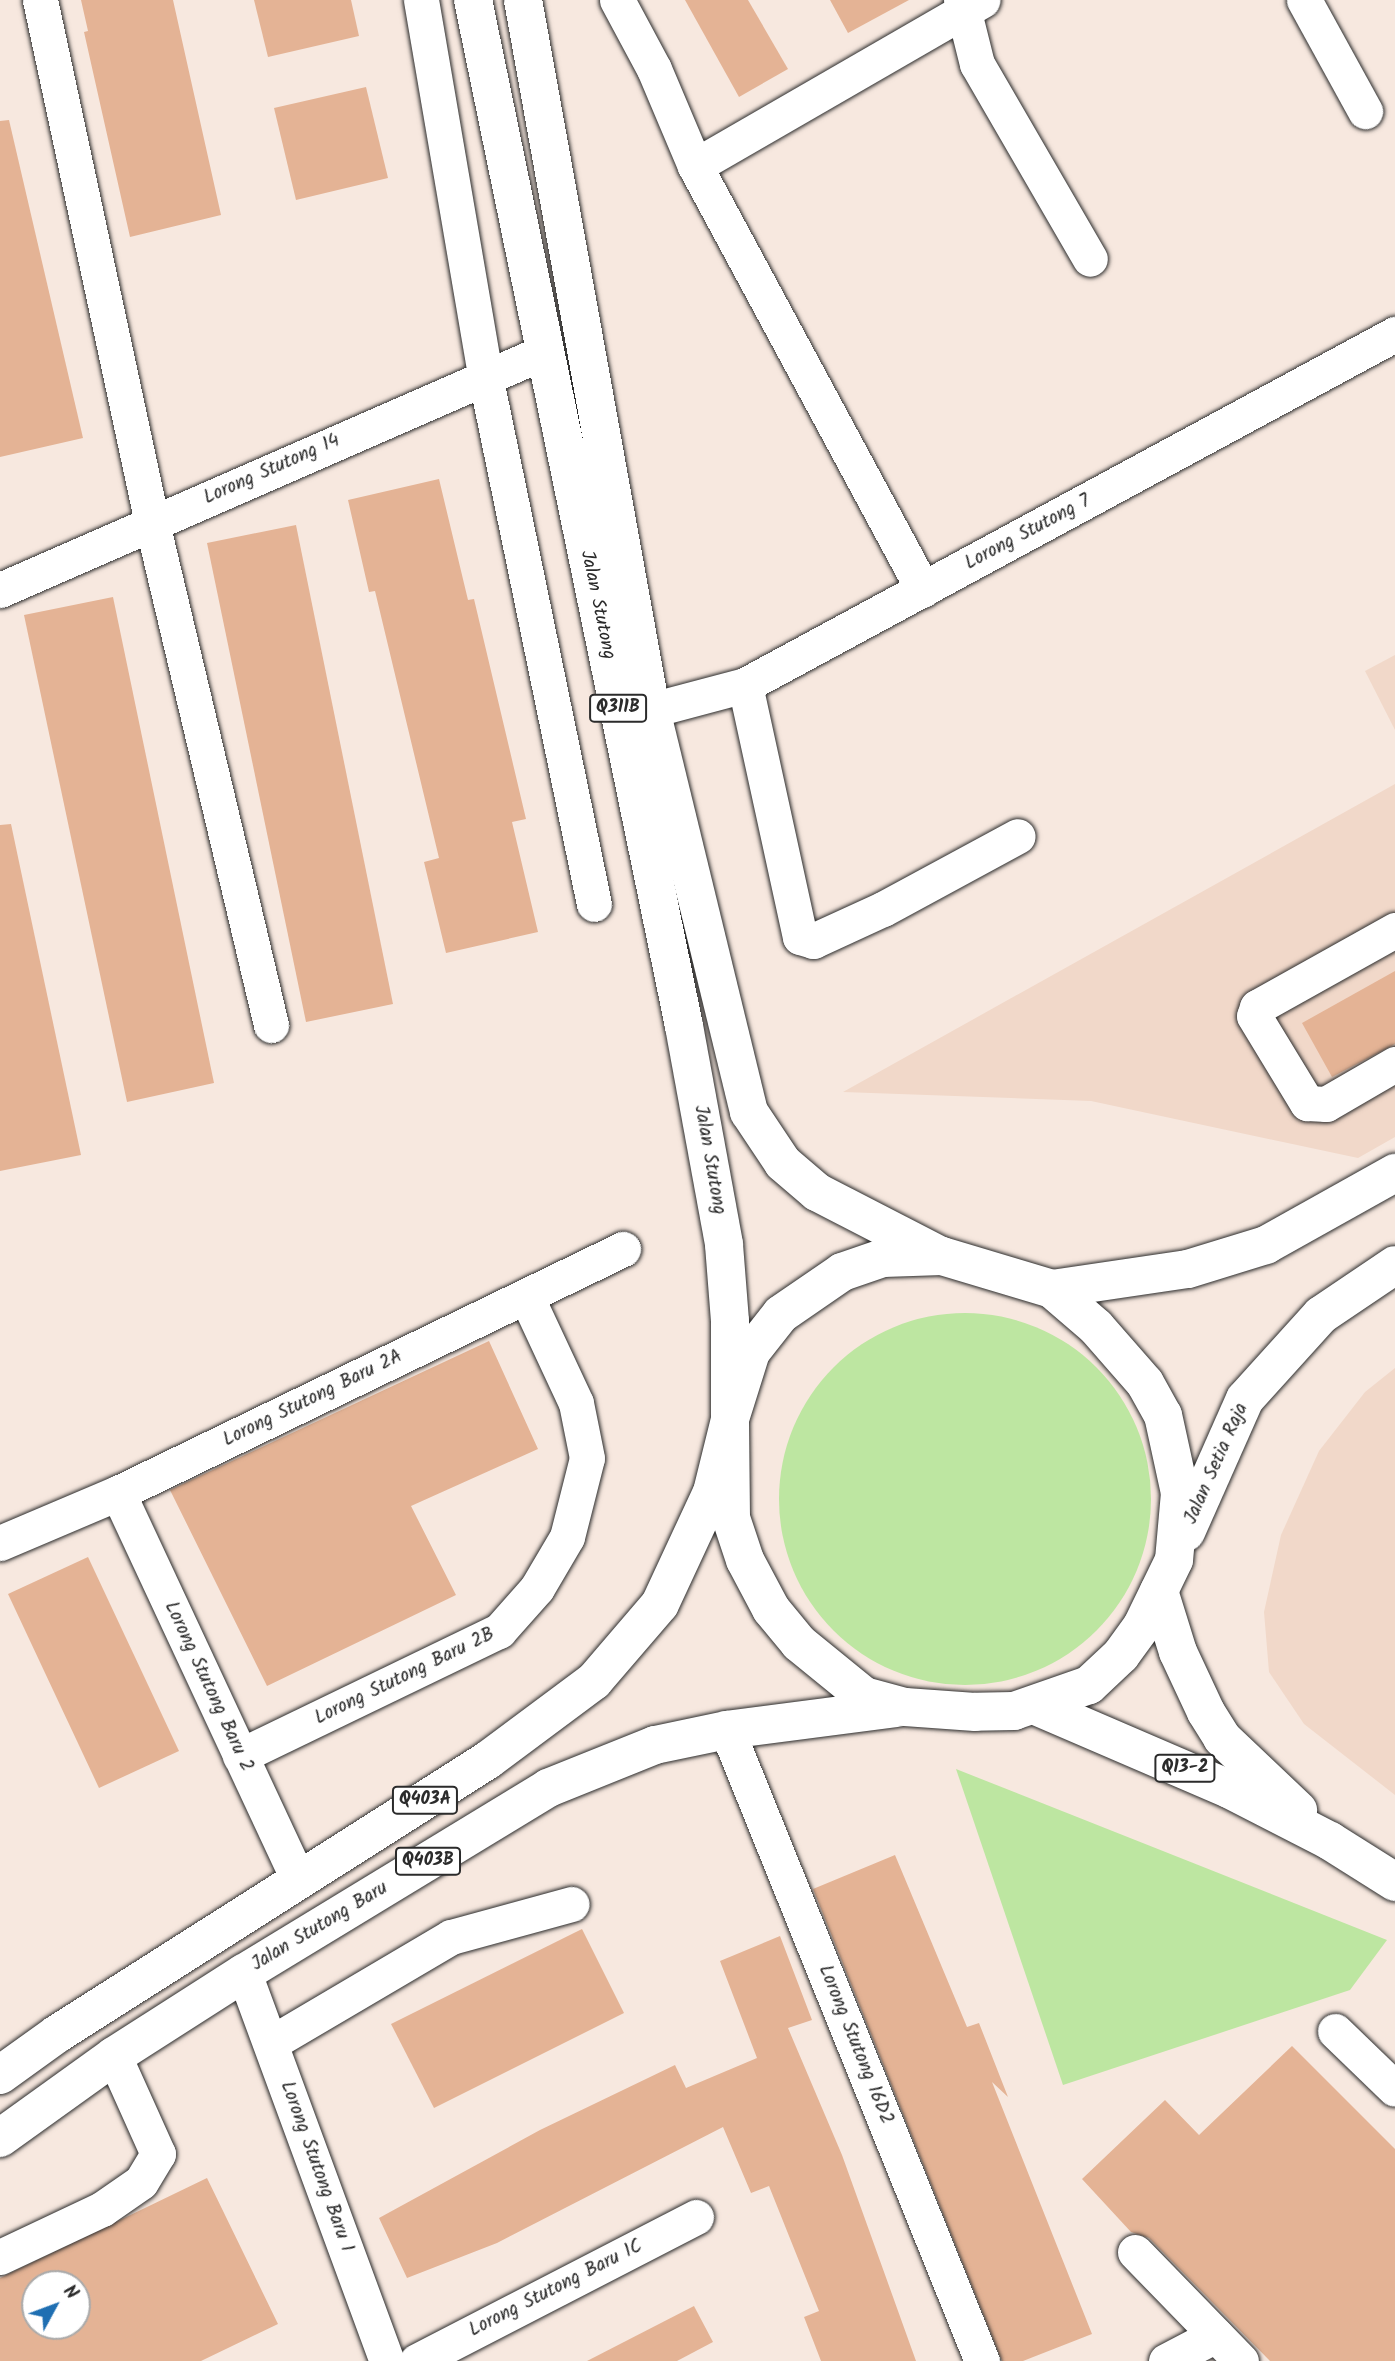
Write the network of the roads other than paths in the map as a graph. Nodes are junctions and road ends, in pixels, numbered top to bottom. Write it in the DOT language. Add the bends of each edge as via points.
graph roads {
  1 [pos="40,0"];
  2 [pos="421,0"];
  3 [pos="473,0"];
  4 [pos="523,0"];
  5 [pos="617,0"];
  6 [pos="1304,0"];
  7 [pos="969,4"];
  8 [pos="1365,111"];
  9 [pos="695,166"];
  10 [pos="1090,258"];
  11 [pos="1395,334"];
  12 [pos="544,352"];
  13 [pos="485,375"];
  14 [pos="152,523"];
  15 [pos="923,589"];
  16 [pos="0,590"];
  17 [pos="746,685"];
  18 [pos="652,710"];
  19 [pos="1018,836"];
  20 [pos="594,904"];
  21 [pos="1395,930"];
  22 [pos="271,1025"];
  23 [pos="1395,1064"];
  24 [pos="1395,1173"];
  25 [pos="623,1249"];
  26 [pos="942,1256"];
  27 [pos="1395,1265"];
  28 [pos="1052,1289"];
  29 [pos="526,1296"];
  30 [pos="730,1419"];
  31 [pos="118,1493"];
  32 [pos="0,1543"];
  33 [pos="1167,1576"];
  34 [pos="1036,1706"];
  35 [pos="905,1707"];
  36 [pos="727,1730"];
  37 [pos="240,1756"];
  38 [pos="1330,1840"];
  39 [pos="298,1880"];
  40 [pos="1395,1882"];
  41 [pos="572,1904"];
  42 [pos="244,1973"];
  43 [pos="1335,2031"];
  44 [pos="271,2043"];
  45 [pos="114,2056"];
  46 [pos="0,2075"];
  47 [pos="1395,2089"];
  48 [pos="0,2138"];
  49 [pos="696,2217"];
  50 [pos="1135,2252"];
  51 [pos="0,2257"];
  52 [pos="1216,2335"];
  53 [pos="387,2361"];
  54 [pos="417,2361"];
  55 [pos="982,2361"];
  56 [pos="1166,2361"];
  57 [pos="1241,2361"];
  1 -- 14 [label="street"];
  2 -- 13 [label="street"];
  3 -- 12 [label="main road, Jalan Stutong / Q311B"];
  4 -- 18 [label="main road, Jalan Stutong"];
  5 -- 9 [label="street"];
  6 -- 8 [label="street"];
  7 -- 9 [label="street"];
  7 -- 10 [label="street" via="977,64"];
  9 -- 15 [label="street"];
  11 -- 15 [label="street, Lorong Stutong 7"];
  12 -- 13 [label="street, Lorong Stutong 14"];
  12 -- 30 [label="main road, Jalan Stutong / Q311B" via="684,1026 724,1244"];
  13 -- 14 [label="street, Lorong Stutong 14"];
  13 -- 20 [label="street"];
  14 -- 16 [label="street, Lorong Stutong 14"];
  14 -- 22 [label="street"];
  15 -- 17 [label="street, Lorong Stutong 7"];
  17 -- 18 [label="street, Lorong Stutong 7"];
  17 -- 19 [label="street" via="800,937 813,941 883,909"];
  18 -- 26 [label="main road, Jalan Stutong" via="749,1112 783,1163 817,1192"];
  21 -- 23 [label="street" via="1257,1007 1254,1016 1307,1103 1326,1104"];
  24 -- 28 [label="main road" via="1266,1245 1188,1269"];
  25 -- 29 [label="street, Lorong Stutong Baru 2A"];
  26 -- 28 [label="main road"];
  26 -- 30 [label="main road" via="883,1258 842,1272 781,1314 751,1352"];
  27 -- 33 [label="main road, Jalan Setia Raja" via="1321,1315 1245,1399"];
  28 -- 33 [label="main road" via="1122,1354 1163,1415 1180,1493"];
  29 -- 31 [label="street, Lorong Stutong Baru 2A"];
  29 -- 37 [label="street, Lorong Stutong Baru 2B" via="576,1403 587,1458 567,1537 537,1588 499,1632"];
  30 -- 35 [label="main road" via="731,1518 745,1560 771,1609 832,1674 864,1696"];
  30 -- 39 [label="main road, Q403A" via="712,1492 660,1604 594,1681 488,1760"];
  31 -- 32 [label="street, Lorong Stutong Baru 2A"];
  31 -- 37 [label="street, Lorong Stutong Baru 2"];
  33 -- 34 [label="main road, Jalan Setia Raja" via="1121,1655 1089,1685"];
  33 -- 38 [label="main road, Q13-2" via="1194,1690 1223,1738"];
  34 -- 35 [label="main road" via="975,1712"];
  34 -- 38 [label="main road, Q13-2" via="1217,1783"];
  35 -- 36 [label="main road, Jalan Stutong Baru / Q403B"];
  36 -- 42 [label="main road, Jalan Stutong Baru / Q403B" via="655,1745 548,1788"];
  36 -- 55 [label="street, Lorong Stutong 16D2"];
  37 -- 39 [label="street, Lorong Stutong Baru 2"];
  38 -- 40 [label="main road, Q13-2"];
  39 -- 46 [label="main road, Q403A"];
  41 -- 44 [label="street" via="451,1937"];
  42 -- 44 [label="street, Lorong Stutong Baru 1"];
  42 -- 45 [label="main road, Jalan Stutong Baru / Q403B"];
  43 -- 47 [label="street"];
  44 -- 53 [label="street, Lorong Stutong Baru 1"];
  45 -- 48 [label="main road, Jalan Stutong Baru / Q403B"];
  45 -- 51 [label="street" via="158,2154 141,2182 102,2209"];
  49 -- 54 [label="street, Lorong Stutong Baru 1C"];
  50 -- 52 [label="street"];
  52 -- 56 [label="street"];
  52 -- 57 [label="street"];
}
